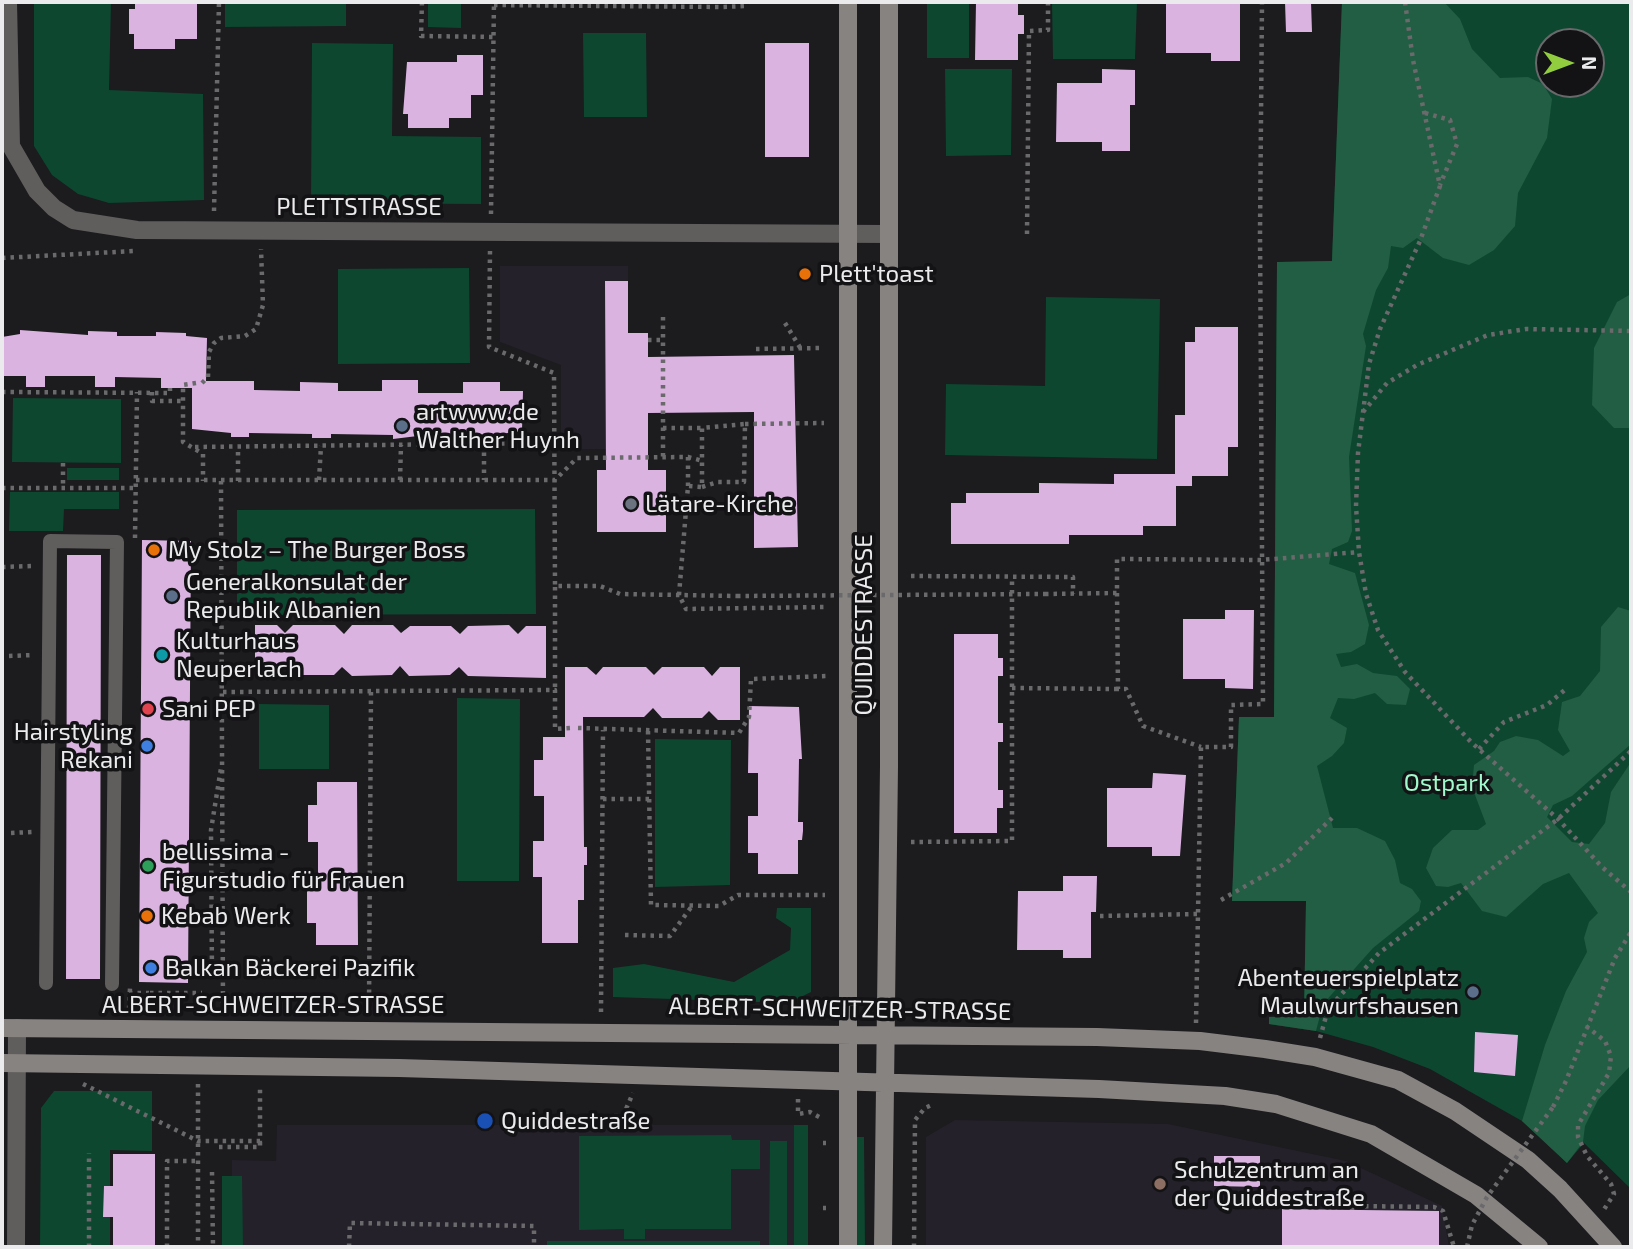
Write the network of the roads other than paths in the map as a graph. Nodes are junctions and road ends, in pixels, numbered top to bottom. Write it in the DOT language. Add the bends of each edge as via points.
graph roads {
  1 [pos="8,2"];
  2 [pos="848,2"];
  3 [pos="889,2"];
  4 [pos="849,234"];
  5 [pos="888,234"];
  6 [pos="46,983"];
  7 [pos="117,988"];
  8 [pos="10,1028"];
  9 [pos="849,1034"];
  10 [pos="885,1035"];
  11 [pos="9,1063"];
  12 [pos="848,1082"];
  13 [pos="884,1083"];
  14 [pos="16,1247"];
  15 [pos="848,1247"];
  16 [pos="883,1247"];
  17 [pos="1539,1247"];
  18 [pos="1613,1247"];
  1 -- 4 [label="street, PLETTSTRASSE" via="11,146 37,191 73,220 110,228 261,231"];
  2 -- 4 [label="main road, QUIDDESTRASSE"];
  3 -- 5 [label="main road, QUIDDESTRASSE"];
  4 -- 5 [label="street, PLETTSTRASSE"];
  4 -- 9 [label="main road, QUIDDESTRASSE"];
  5 -- 10 [label="main road, QUIDDESTRASSE"];
  6 -- 7 [label="lane" via="50,541 117,542"];
  8 -- 9 [label="main road, ALBERT-SCHWEITZER-STRASSE"];
  8 -- 11 [label="street"];
  9 -- 10 [label="main road, ALBERT-SCHWEITZER-STRASSE"];
  9 -- 12 [label="main road, QUIDDESTRASSE"];
  10 -- 13 [label="main road, QUIDDESTRASSE"];
  10 -- 18 [label="main road, ALBERT-SCHWEITZER-STRASSE" via="1200,1041 1315,1057 1398,1080 1528,1160"];
  11 -- 12 [label="main road" via="229,1064"];
  11 -- 14 [label="street"];
  12 -- 13 [label="main road"];
  12 -- 15 [label="main road, QUIDDESTRASSE"];
  13 -- 16 [label="main road, QUIDDESTRASSE"];
  13 -- 17 [label="main road" via="1113,1089 1276,1104 1382,1139 1476,1195"];
}
